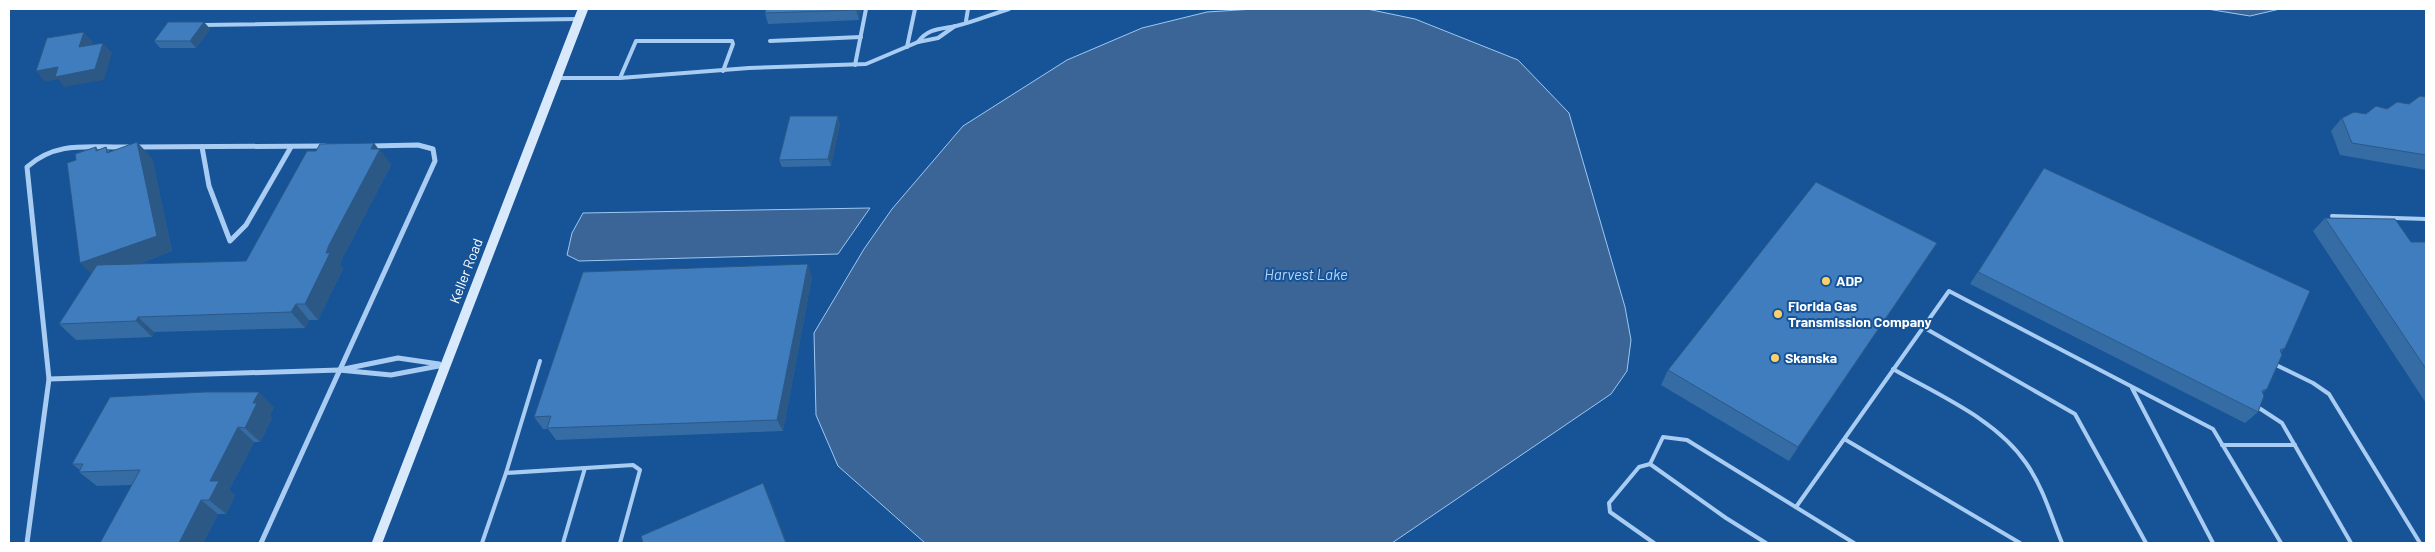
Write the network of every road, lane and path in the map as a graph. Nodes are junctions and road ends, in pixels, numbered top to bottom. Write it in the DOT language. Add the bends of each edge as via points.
graph roads {
  1 [pos="582,9"];
  2 [pos="866,9"];
  3 [pos="915,9"];
  4 [pos="968,9"];
  5 [pos="1009,9"];
  6 [pos="578,19"];
  7 [pos="966,21"];
  8 [pos="193,25"];
  9 [pos="955,26"];
  10 [pos="861,37"];
  11 [pos="770,41"];
  12 [pos="918,42"];
  13 [pos="907,47"];
  14 [pos="855,65"];
  15 [pos="723,71"];
  16 [pos="555,78"];
  17 [pos="620,78"];
  18 [pos="330,146"];
  19 [pos="369,146"];
  20 [pos="202,147"];
  21 [pos="291,147"];
  22 [pos="2332,216"];
  23 [pos="2426,219"];
  24 [pos="1923,327"];
  25 [pos="540,361"];
  26 [pos="2271,363"];
  27 [pos="444,365"];
  28 [pos="1894,369"];
  29 [pos="339,370"];
  30 [pos="49,379"];
  31 [pos="2132,387"];
  32 [pos="2253,404"];
  33 [pos="1846,440"];
  34 [pos="2222,445"];
  35 [pos="2295,445"];
  36 [pos="1650,464"];
  37 [pos="585,468"];
  38 [pos="506,473"];
  39 [pos="1796,507"];
  40 [pos="27,543"];
  41 [pos="261,543"];
  42 [pos="378,543"];
  43 [pos="482,543"];
  44 [pos="563,543"];
  45 [pos="620,543"];
  46 [pos="1654,543"];
  47 [pos="1766,543"];
  48 [pos="1854,543"];
  49 [pos="2020,543"];
  50 [pos="2062,543"];
  51 [pos="2146,543"];
  52 [pos="2212,543"];
  53 [pos="2281,543"];
  54 [pos="2351,543"];
  55 [pos="2420,543"];
  1 -- 6 [label="street, Keller Road"];
  2 -- 10 [label="lane"];
  3 -- 13 [label="lane"];
  4 -- 7 [label="lane"];
  5 -- 7 [label="lane"];
  6 -- 8 [label="lane"];
  6 -- 16 [label="street, Keller Road"];
  7 -- 9 [label="lane"];
  9 -- 12 [label="lane" via="927,42"];
  9 -- 12 [label="lane" via="944,26 923,35"];
  10 -- 11 [label="lane"];
  10 -- 14 [label="lane"];
  12 -- 13 [label="lane"];
  13 -- 14 [label="lane" via="877,61"];
  14 -- 15 [label="lane"];
  15 -- 17 [label="lane"];
  15 -- 17 [label="lane" via="732,41 636,41"];
  16 -- 17 [label="lane"];
  16 -- 27 [label="street, Keller Road"];
  18 -- 21 [label="street"];
  19 -- 29 [label="street" via="418,145 433,149 435,161"];
  20 -- 21 [label="street"];
  20 -- 21 [label="street" via="209,186 230,241 246,225"];
  20 -- 30 [label="street" via="58,148 40,155 27,167"];
  22 -- 23 [label="lane"];
  24 -- 28 [label="lane"];
  24 -- 31 [label="lane" via="1948,291"];
  24 -- 51 [label="lane" via="2075,414"];
  25 -- 38 [label="lane"];
  26 -- 55 [label="lane" via="2329,394"];
  27 -- 29 [label="street" via="391,375"];
  27 -- 29 [label="street" via="398,358"];
  27 -- 42 [label="street, Keller Road"];
  28 -- 33 [label="lane"];
  28 -- 50 [label="lane" via="2000,433 2021,455"];
  29 -- 30 [label="street"];
  29 -- 41 [label="street"];
  30 -- 40 [label="street"];
  31 -- 34 [label="lane" via="2212,429"];
  31 -- 52 [label="lane"];
  32 -- 35 [label="lane" via="2282,423"];
  33 -- 39 [label="lane"];
  33 -- 49 [label="lane"];
  34 -- 35 [label="lane"];
  34 -- 53 [label="lane"];
  35 -- 54 [label="lane"];
  36 -- 39 [label="lane" via="1663,437 1687,440"];
  36 -- 46 [label="lane" via="1639,467 1609,503 1610,512"];
  36 -- 47 [label="lane"];
  37 -- 38 [label="lane"];
  37 -- 44 [label="lane"];
  37 -- 45 [label="lane" via="633,465 640,470"];
  38 -- 43 [label="lane"];
  39 -- 48 [label="lane"];
}
